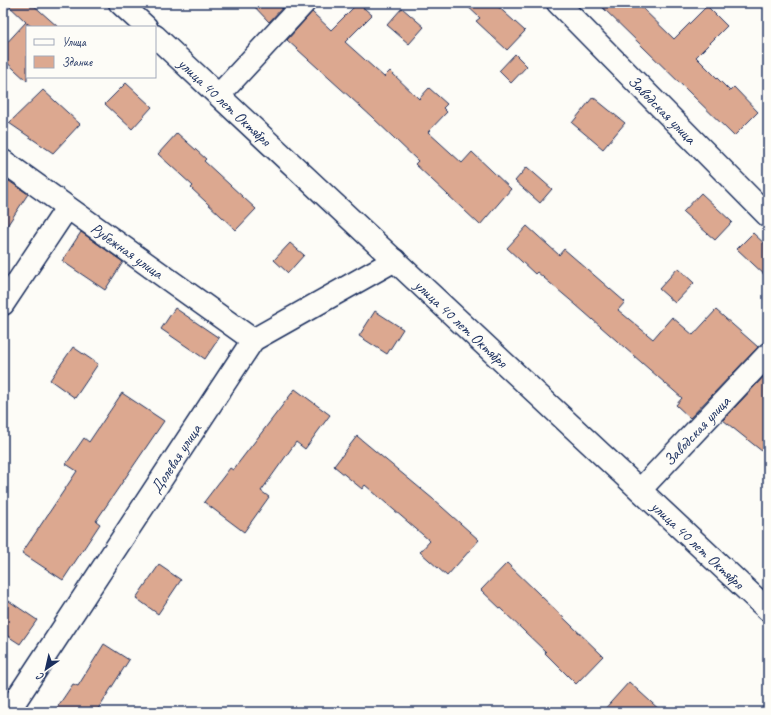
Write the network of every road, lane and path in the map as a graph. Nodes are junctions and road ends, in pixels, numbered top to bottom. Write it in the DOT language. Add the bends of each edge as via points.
graph roads {
  1 [pos="120,3"];
  2 [pos="304,3"];
  3 [pos="558,3"];
  4 [pos="145,26"];
  5 [pos="156,37"];
  6 [pos="219,95"];
  7 [pos="3,161"];
  8 [pos="67,208"];
  9 [pos="768,216"];
  10 [pos="395,260"];
  11 [pos="3,304"];
  12 [pos="253,340"];
  13 [pos="768,354"];
  14 [pos="640,490"];
  15 [pos="768,610"];
  16 [pos="8,712"];
  1 -- 4 [label="street"];
  2 -- 6 [label="street"];
  3 -- 9 [label="street, Заводская улица"];
  5 -- 6 [label="street, улица 40 лет Октября"];
  6 -- 10 [label="street, улица 40 лет Октября"];
  7 -- 8 [label="street, Рубежная улица"];
  8 -- 11 [label="street"];
  8 -- 12 [label="street, Рубежная улица"];
  10 -- 12 [label="street, Долевая улица"];
  10 -- 14 [label="street, улица 40 лет Октября"];
  12 -- 16 [label="street, Долевая улица"];
  13 -- 14 [label="street, Заводская улица"];
  14 -- 15 [label="street, улица 40 лет Октября"];
}
